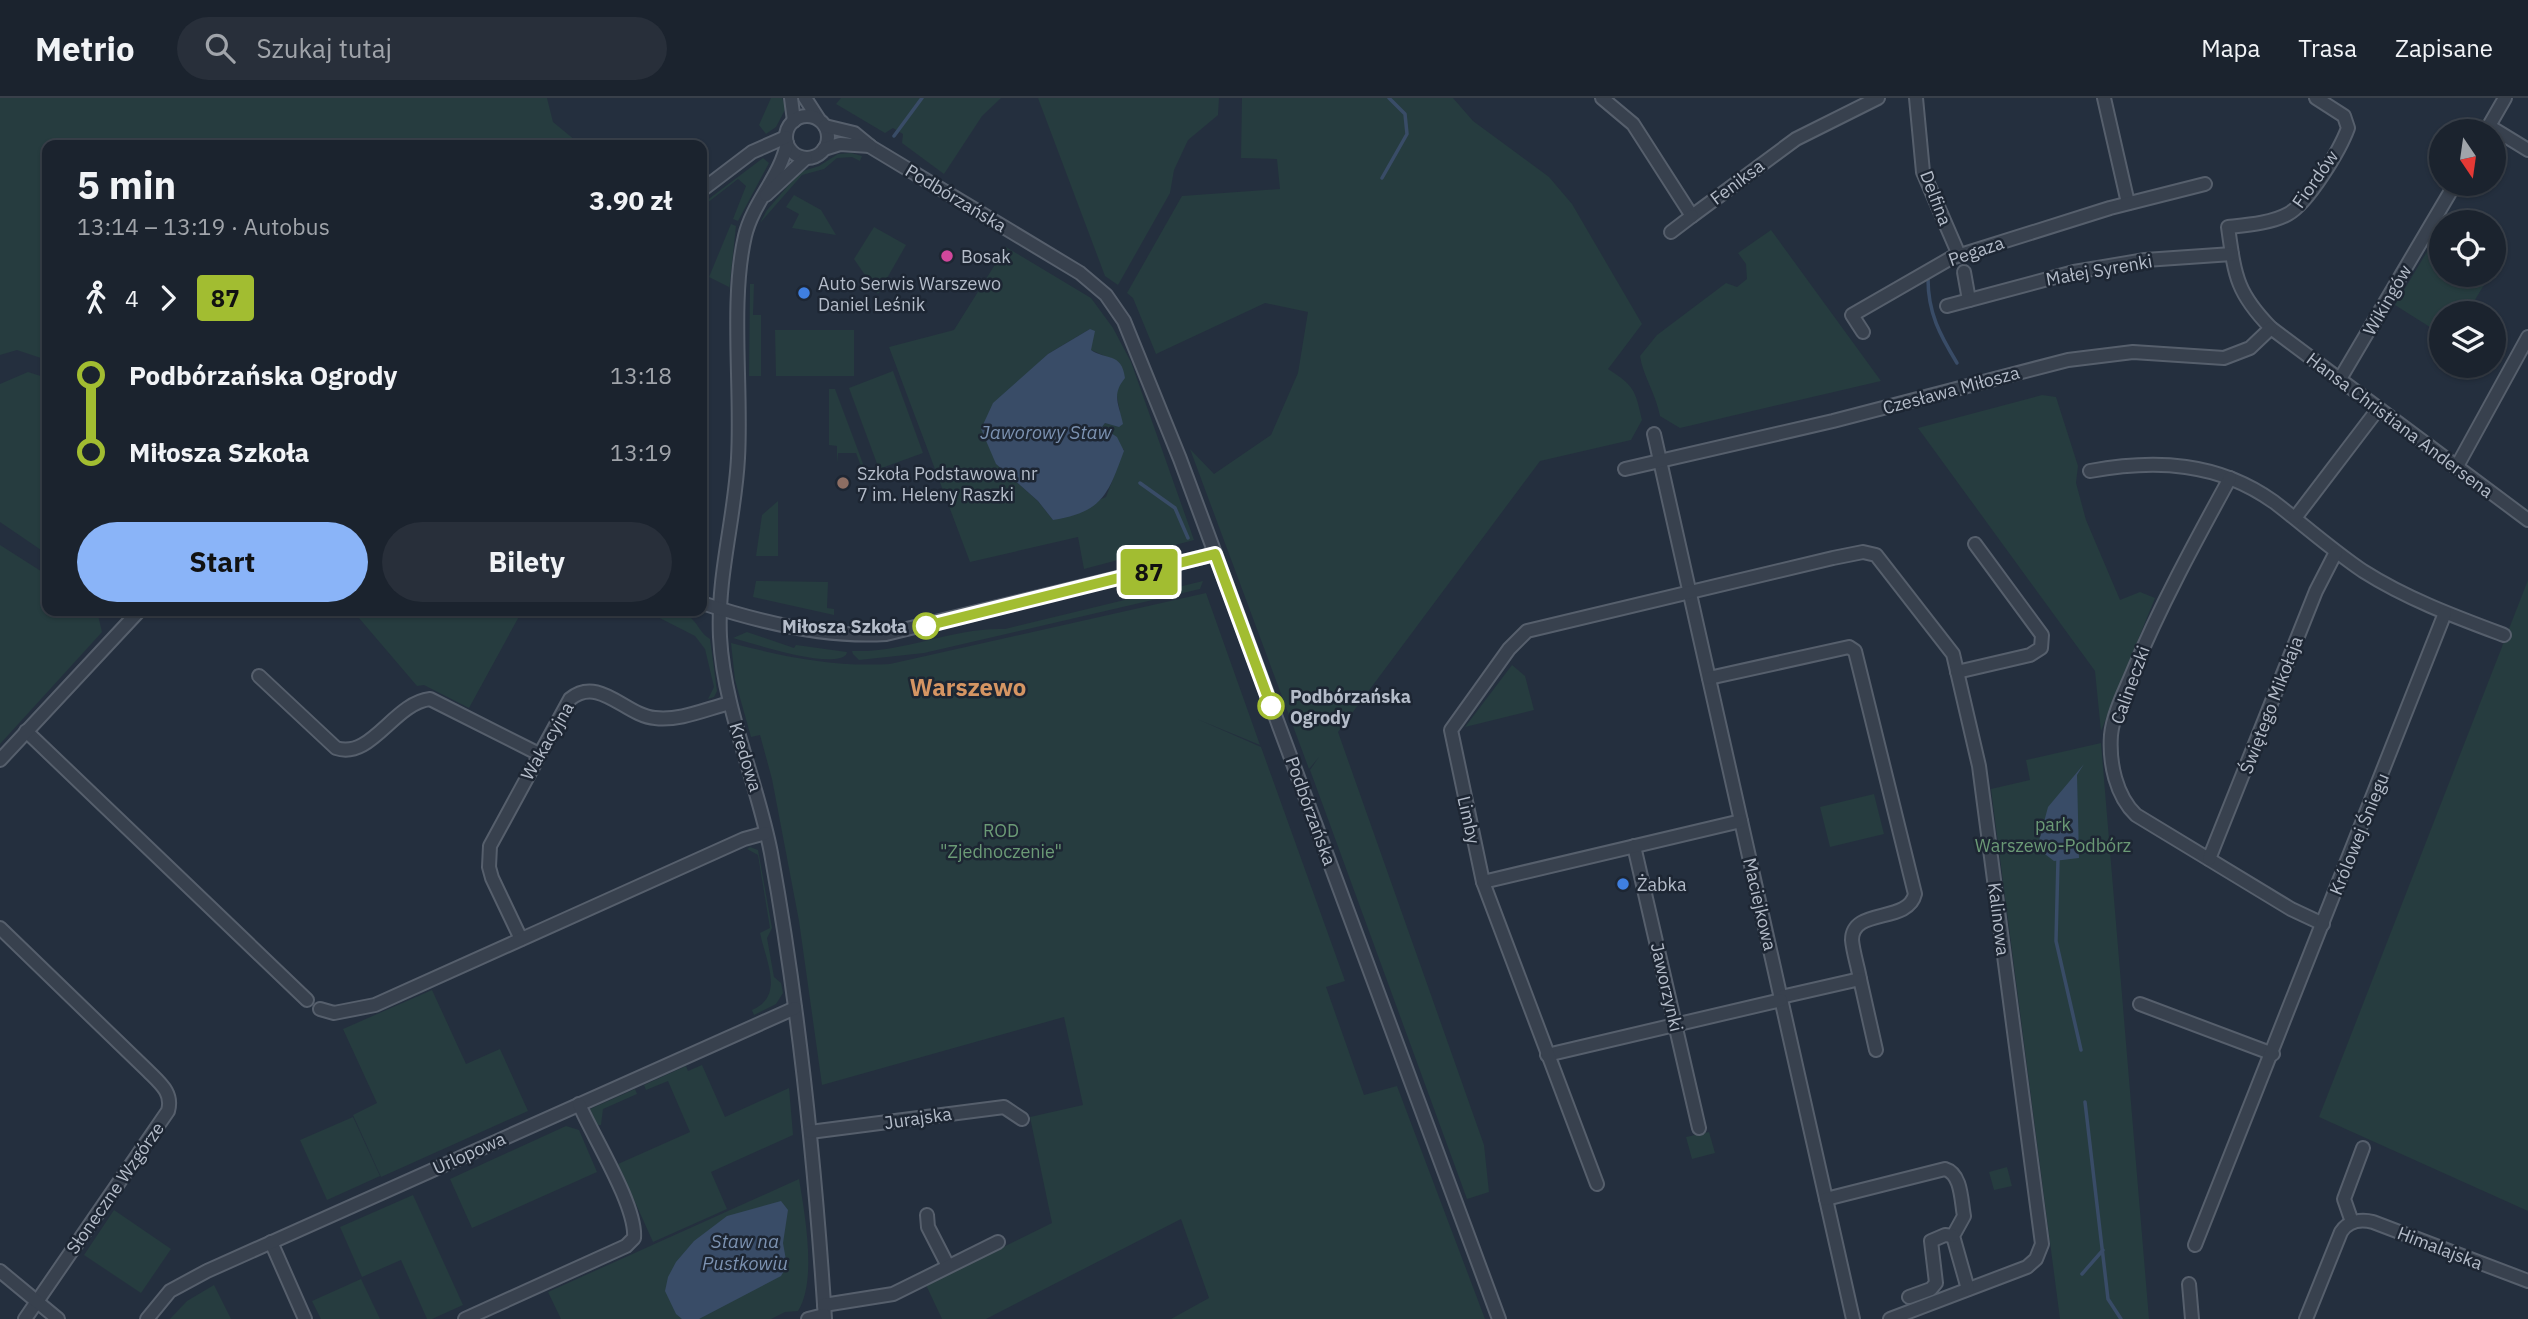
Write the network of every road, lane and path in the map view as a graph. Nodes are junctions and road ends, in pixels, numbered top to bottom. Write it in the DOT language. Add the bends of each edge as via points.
graph roads {
  1 [pos="791,98"];
  2 [pos="805,98"];
  3 [pos="1602,98"];
  4 [pos="1878,98"];
  5 [pos="1916,98"];
  6 [pos="2104,98"];
  7 [pos="2316,98"];
  8 [pos="2505,98"];
  9 [pos="2493,119"];
  10 [pos="794,121"];
  11 [pos="821,122"];
  12 [pos="2506,139"];
  13 [pos="787,140"];
  14 [pos="870,146"];
  15 [pos="824,149"];
  16 [pos="2528,150"];
  17 [pos="806,158"];
  18 [pos="2205,184"];
  19 [pos="707,186"];
  20 [pos="2448,196"];
  21 [pos="763,197"];
  22 [pos="2128,203"];
  23 [pos="1692,216"];
  24 [pos="2228,227"];
  25 [pos="1671,232"];
  26 [pos="2232,254"];
  27 [pos="1959,255"];
  28 [pos="1964,272"];
  29 [pos="1969,300"];
  30 [pos="1947,306"];
  31 [pos="2272,328"];
  32 [pos="1863,332"];
  33 [pos="2528,337"];
  34 [pos="2340,379"];
  35 [pos="2378,409"];
  36 [pos="1654,434"];
  37 [pos="1660,461"];
  38 [pos="2456,468"];
  39 [pos="1625,469"];
  40 [pos="2090,471"];
  41 [pos="2231,478"];
  42 [pos="2295,519"];
  43 [pos="2528,520"];
  44 [pos="1975,544"];
  45 [pos="2336,552"];
  46 [pos="1215,554"];
  47 [pos="1690,591"];
  48 [pos="707,605"];
  49 [pos="719,609"];
  50 [pos="2445,613"];
  51 [pos="134,616"];
  52 [pos="2504,635"];
  53 [pos="1957,672"];
  54 [pos="260,676"];
  55 [pos="1709,678"];
  56 [pos="730,703"];
  57 [pos="26,731"];
  58 [pos="539,754"];
  59 [pos="0,760"];
  60 [pos="1741,821"];
  61 [pos="766,834"];
  62 [pos="1634,846"];
  63 [pos="2209,859"];
  64 [pos="1483,881"];
  65 [pos="2323,924"];
  66 [pos="0,928"];
  67 [pos="521,939"];
  68 [pos="1860,979"];
  69 [pos="1781,998"];
  70 [pos="307,1000"];
  71 [pos="2140,1004"];
  72 [pos="795,1008"];
  73 [pos="320,1009"];
  74 [pos="1675,1024"];
  75 [pos="1876,1050"];
  76 [pos="1547,1055"];
  77 [pos="2273,1055"];
  78 [pos="579,1104"];
  79 [pos="1022,1119"];
  80 [pos="1699,1128"];
  81 [pos="810,1132"];
  82 [pos="2363,1148"];
  83 [pos="1597,1184"];
  84 [pos="1826,1199"];
  85 [pos="927,1215"];
  86 [pos="2352,1222"];
  87 [pos="1953,1236"];
  88 [pos="271,1242"];
  89 [pos="998,1242"];
  90 [pos="2195,1245"];
  91 [pos="948,1266"];
  92 [pos="0,1271"];
  93 [pos="2528,1281"];
  94 [pos="2189,1284"];
  95 [pos="1968,1289"];
  96 [pos="1909,1297"];
  97 [pos="37,1301"];
  98 [pos="824,1313"];
  99 [pos="149,1315"];
  100 [pos="2311,1318"];
  101 [pos="25,1319"];
  102 [pos="58,1319"];
  103 [pos="305,1319"];
  104 [pos="465,1319"];
  105 [pos="808,1319"];
  106 [pos="1500,1319"];
  107 [pos="1853,1319"];
  108 [pos="1890,1319"];
  109 [pos="2192,1319"];
  1 -- 10 [label="street"];
  2 -- 11 [label="street"];
  3 -- 23 [label="street, Feniksa" via="1633,124"];
  4 -- 23 [label="street, Feniksa" via="1796,139"];
  5 -- 27 [label="street, Delfina" via="1923,172"];
  6 -- 22 [label="street"];
  7 -- 24 [label="street, Fiordów" via="2344,116 2348,128 2310,191 2281,218"];
  8 -- 9 [label="street"];
  10 -- 11 [label="street" via="806,116"];
  10 -- 13 [label="street"];
  11 -- 14 [label="street, Podbórzańska" via="854,133"];
  11 -- 15 [label="street" via="828,140"];
  12 -- 16 [label="street"];
  13 -- 17 [label="street" via="794,153"];
  13 -- 19 [label="street" via="752,152"];
  13 -- 21 [label="street, Kredowa"];
  14 -- 15 [label="street" via="840,144"];
  14 -- 46 [label="street, Podbórzańska" via="1065,263 1106,295 1134,344"];
  15 -- 17 [label="street"];
  17 -- 21 [label="street, Kredowa"];
  18 -- 22 [label="street, Pegaza"];
  20 -- 34 [label="street, Wikingów"];
  21 -- 49 [label="street, Kredowa" via="748,227 741,260 738,457"];
  22 -- 27 [label="street, Pegaza"];
  23 -- 25 [label="street"];
  24 -- 26 [label="street, Hansa Christiana Andersena"];
  26 -- 29 [label="street, Małej Syrenki" via="2108,265"];
  26 -- 31 [label="street, Hansa Christiana Andersena" via="2248,304"];
  27 -- 32 [label="street, Pegaza" via="1852,315"];
  28 -- 29 [label="street"];
  29 -- 30 [label="street, Małej Syrenki"];
  31 -- 34 [label="street, Hansa Christiana Andersena"];
  31 -- 37 [label="street, Czesława Miłosza" via="2237,355 2224,358 2133,352 2068,360"];
  33 -- 38 [label="street"];
  34 -- 35 [label="street, Hansa Christiana Andersena"];
  35 -- 38 [label="street, Hansa Christiana Andersena"];
  35 -- 42 [label="street"];
  36 -- 37 [label="street, Maciejkowa"];
  37 -- 39 [label="street, Czesława Miłosza"];
  37 -- 47 [label="street, Maciejkowa"];
  38 -- 43 [label="street, Hansa Christiana Andersena"];
  40 -- 41 [label="street" via="2156,463 2199,467"];
  41 -- 42 [label="street"];
  41 -- 63 [label="street, Calineczki" via="2158,613 2111,736 2115,777 2128,807"];
  42 -- 45 [label="street"];
  44 -- 53 [label="street" via="2043,641 2031,655"];
  45 -- 50 [label="street"];
  45 -- 63 [label="street, Świętego Mikołaja" via="2316,591"];
  46 -- 49 [label="street" via="886,634 818,632"];
  46 -- 106 [label="street, Podbórzańska"];
  47 -- 53 [label="street, Kalinowa" via="1871,553 1881,558 1953,654"];
  47 -- 55 [label="street, Maciejkowa"];
  47 -- 64 [label="street, Limby" via="1522,633 1451,730"];
  48 -- 49 [label="street"];
  49 -- 56 [label="street, Kredowa"];
  50 -- 52 [label="street"];
  50 -- 65 [label="street, Królowej Śniegu"];
  51 -- 57 [label="street"];
  53 -- 95 [label="street, Kalinowa" via="1979,766 2042,1244 2027,1267"];
  54 -- 58 [label="street" via="344,751 362,746 410,704 430,699"];
  55 -- 60 [label="street, Maciejkowa"];
  55 -- 68 [label="street" via="1849,647 1856,651 1914,894 1902,911 1867,920 1856,928 1852,940"];
  56 -- 58 [label="street, Wakacyjna" via="676,718 654,718 586,690 570,699"];
  56 -- 61 [label="street, Kredowa"];
  57 -- 59 [label="street"];
  57 -- 70 [label="street"];
  58 -- 67 [label="street, Wakacyjna" via="488,856 492,877"];
  60 -- 62 [label="street"];
  60 -- 69 [label="street, Maciejkowa"];
  61 -- 67 [label="street" via="744,839"];
  61 -- 72 [label="street, Kredowa"];
  62 -- 64 [label="street"];
  62 -- 74 [label="street, Jaworzynki"];
  63 -- 65 [label="street, Calineczki"];
  64 -- 76 [label="street, Limby"];
  65 -- 77 [label="street, Królowej Śniegu"];
  66 -- 97 [label="street, Słoneczne Wzgórze" via="169,1096 168,1111"];
  67 -- 73 [label="street" via="374,1005 334,1013"];
  68 -- 69 [label="street"];
  68 -- 75 [label="street"];
  69 -- 74 [label="street"];
  69 -- 84 [label="street, Maciejkowa"];
  71 -- 77 [label="street"];
  72 -- 78 [label="street, Urlopowa"];
  72 -- 81 [label="street, Kredowa"];
  74 -- 76 [label="street"];
  74 -- 80 [label="street, Jaworzynki"];
  76 -- 83 [label="street, Limby"];
  77 -- 90 [label="street, Królowej Śniegu"];
  78 -- 88 [label="street, Urlopowa"];
  78 -- 104 [label="street" via="630,1216 634,1238 626,1246"];
  79 -- 81 [label="street, Jurajska" via="1004,1107"];
  81 -- 98 [label="street, Kredowa"];
  82 -- 86 [label="street" via="2344,1199"];
  84 -- 87 [label="street" via="1948,1169 1957,1178 1964,1216"];
  84 -- 107 [label="street, Maciejkowa"];
  85 -- 91 [label="street" via="928,1227"];
  86 -- 93 [label="street, Himalajska" via="2373,1222"];
  86 -- 100 [label="street" via="2341,1232"];
  87 -- 95 [label="street"];
  87 -- 96 [label="street" via="1933,1239 1930,1248 1936,1283"];
  88 -- 99 [label="street, Urlopowa" via="181,1284"];
  88 -- 103 [label="street"];
  89 -- 91 [label="street"];
  91 -- 98 [label="street" via="893,1294"];
  92 -- 97 [label="street"];
  94 -- 109 [label="street"];
  95 -- 108 [label="street, Kalinowa"];
  97 -- 101 [label="street, Słoneczne Wzgórze"];
  97 -- 102 [label="street"];
  98 -- 105 [label="street"];
}
